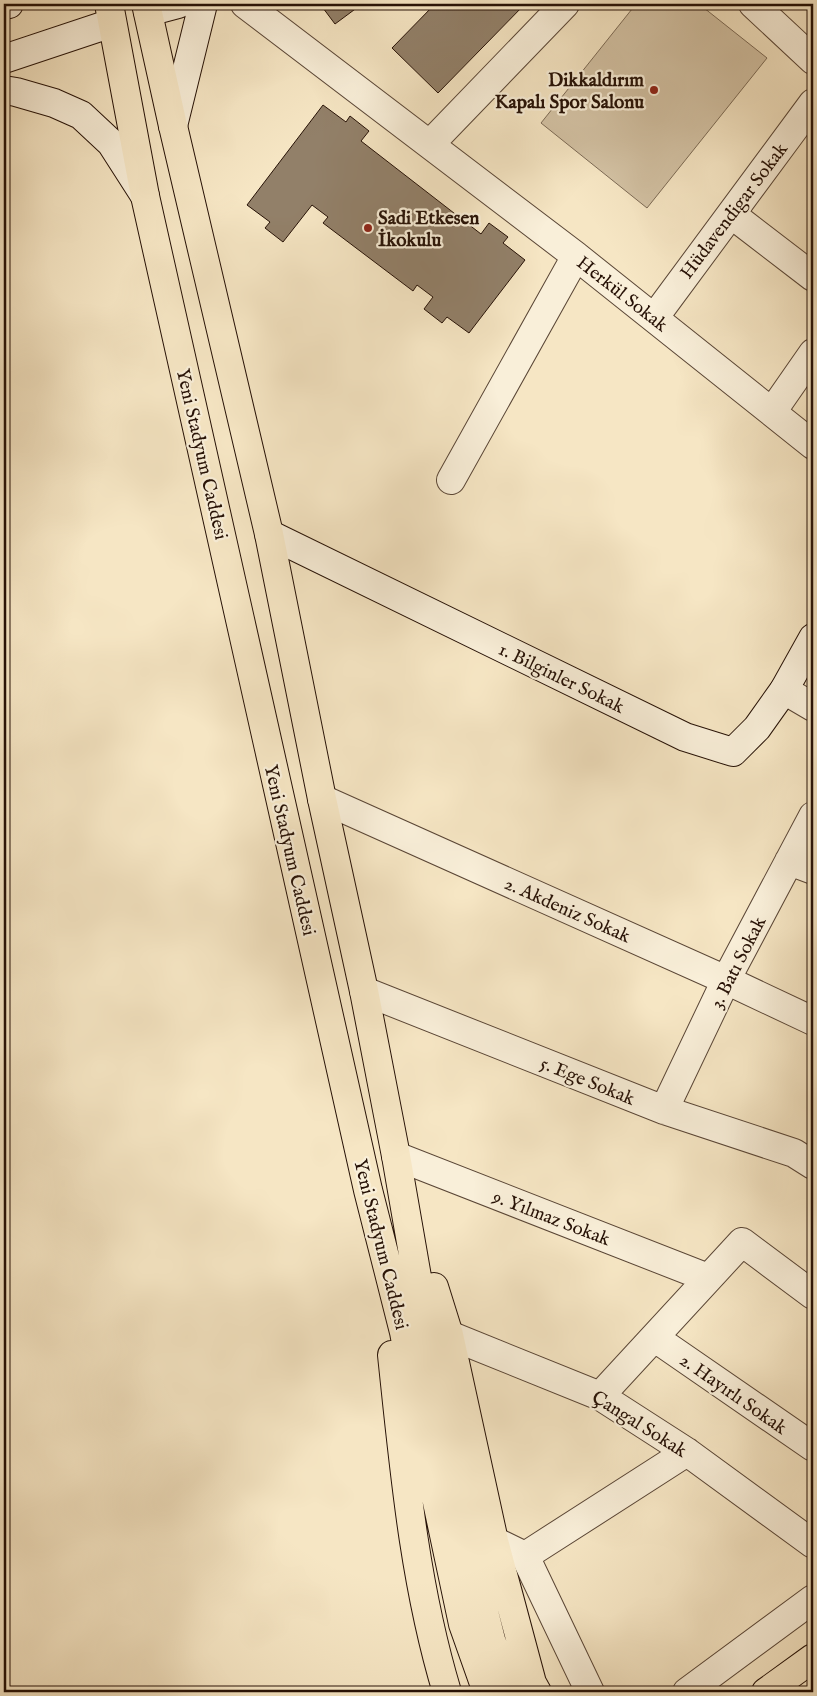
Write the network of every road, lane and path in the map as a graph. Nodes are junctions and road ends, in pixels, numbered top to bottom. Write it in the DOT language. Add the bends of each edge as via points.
graph roads {
  1 [pos="9,4"];
  2 [pos="178,4"];
  3 [pos="203,4"];
  4 [pos="245,4"];
  5 [pos="565,4"];
  6 [pos="753,4"];
  7 [pos="4,5"];
  8 [pos="147,8"];
  9 [pos="110,14"];
  10 [pos="4,59"];
  11 [pos="813,60"];
  12 [pos="4,90"];
  13 [pos="813,103"];
  14 [pos="173,126"];
  15 [pos="430,144"];
  16 [pos="145,196"];
  17 [pos="731,214"];
  18 [pos="576,256"];
  19 [pos="813,278"];
  20 [pos="654,318"];
  21 [pos="813,353"];
  22 [pos="772,412"];
  23 [pos="813,445"];
  24 [pos="452,480"];
  25 [pos="269,534"];
  26 [pos="813,638"];
  27 [pos="784,690"];
  28 [pos="813,707"];
  29 [pos="322,799"];
  30 [pos="813,816"];
  31 [pos="801,866"];
  32 [pos="726,980"];
  33 [pos="364,991"];
  34 [pos="813,1021"];
  35 [pos="664,1110"];
  36 [pos="396,1156"];
  37 [pos="813,1164"];
  38 [pos="368,1190"];
  39 [pos="708,1278"];
  40 [pos="813,1295"];
  41 [pos="448,1335"];
  42 [pos="654,1338"];
  43 [pos="600,1396"];
  44 [pos="813,1448"];
  45 [pos="687,1452"];
  46 [pos="494,1540"];
  47 [pos="813,1544"];
  48 [pos="525,1556"];
  49 [pos="813,1599"];
  50 [pos="813,1658"];
  51 [pos="447,1692"];
  52 [pos="487,1692"];
  53 [pos="510,1692"];
  54 [pos="537,1692"];
  55 [pos="590,1692"];
  56 [pos="687,1692"];
  57 [pos="766,1692"];
  1 -- 7 [label="street"];
  2 -- 8 [label="street"];
  3 -- 14 [label="street"];
  4 -- 15 [label="street, Herkül Sokak"];
  5 -- 15 [label="street"];
  6 -- 11 [label="street"];
  8 -- 9 [label="main road"];
  8 -- 14 [label="main road, Yeni Stadyum Caddesi"];
  9 -- 10 [label="street"];
  9 -- 16 [label="main road, Yeni Stadyum Caddesi"];
  12 -- 16 [label="street" via="54,102 81,115 111,143"];
  13 -- 17 [label="street, Hüdavendigar Sokak"];
  14 -- 25 [label="main road, Yeni Stadyum Caddesi"];
  15 -- 18 [label="street, Herkül Sokak"];
  16 -- 38 [label="main road, Yeni Stadyum Caddesi"];
  17 -- 19 [label="street"];
  17 -- 20 [label="street, Hüdavendigar Sokak"];
  18 -- 20 [label="street, Herkül Sokak"];
  18 -- 24 [label="street"];
  20 -- 22 [label="street, Herkül Sokak"];
  21 -- 22 [label="street"];
  22 -- 23 [label="street, Herkül Sokak"];
  25 -- 27 [label="street, 1. Bilginler Sokak" via="685,737 733,752 757,728"];
  25 -- 29 [label="main road, Yeni Stadyum Caddesi"];
  26 -- 27 [label="street, 1. Bilginler Sokak"];
  27 -- 28 [label="street"];
  29 -- 32 [label="street, 2. Akdeniz Sokak"];
  29 -- 33 [label="main road, Yeni Stadyum Caddesi"];
  30 -- 31 [label="street, 3. Batı Sokak"];
  31 -- 32 [label="street, 3. Batı Sokak"];
  32 -- 34 [label="street, 2. Akdeniz Sokak"];
  32 -- 35 [label="street, 3. Batı Sokak"];
  33 -- 35 [label="street, 5. Ege Sokak"];
  33 -- 36 [label="main road, Yeni Stadyum Caddesi"];
  35 -- 37 [label="street, 5. Ege Sokak" via="794,1153"];
  36 -- 39 [label="street, 9. Yılmaz Sokak"];
  36 -- 41 [label="main road"];
  36 -- 53 [label="main road, Yeni Stadyum Caddesi" via="479,1592 491,1640"];
  38 -- 51 [label="main road" via="389,1328 415,1552"];
  38 -- 52 [label="main road, Yeni Stadyum Caddesi" via="404,1332 463,1624"];
  39 -- 40 [label="street" via="742,1242"];
  39 -- 42 [label="street"];
  41 -- 43 [label="street, Çangal Sokak"];
  41 -- 46 [label="main road"];
  42 -- 43 [label="street"];
  42 -- 44 [label="street, 2. Hayırlı Sokak"];
  43 -- 45 [label="street, Çangal Sokak"];
  45 -- 47 [label="street, Çangal Sokak"];
  45 -- 48 [label="street"];
  46 -- 48 [label="street"];
  46 -- 54 [label="main road"];
  48 -- 55 [label="street"];
  49 -- 56 [label="street"];
  50 -- 57 [label="main road"];
}
